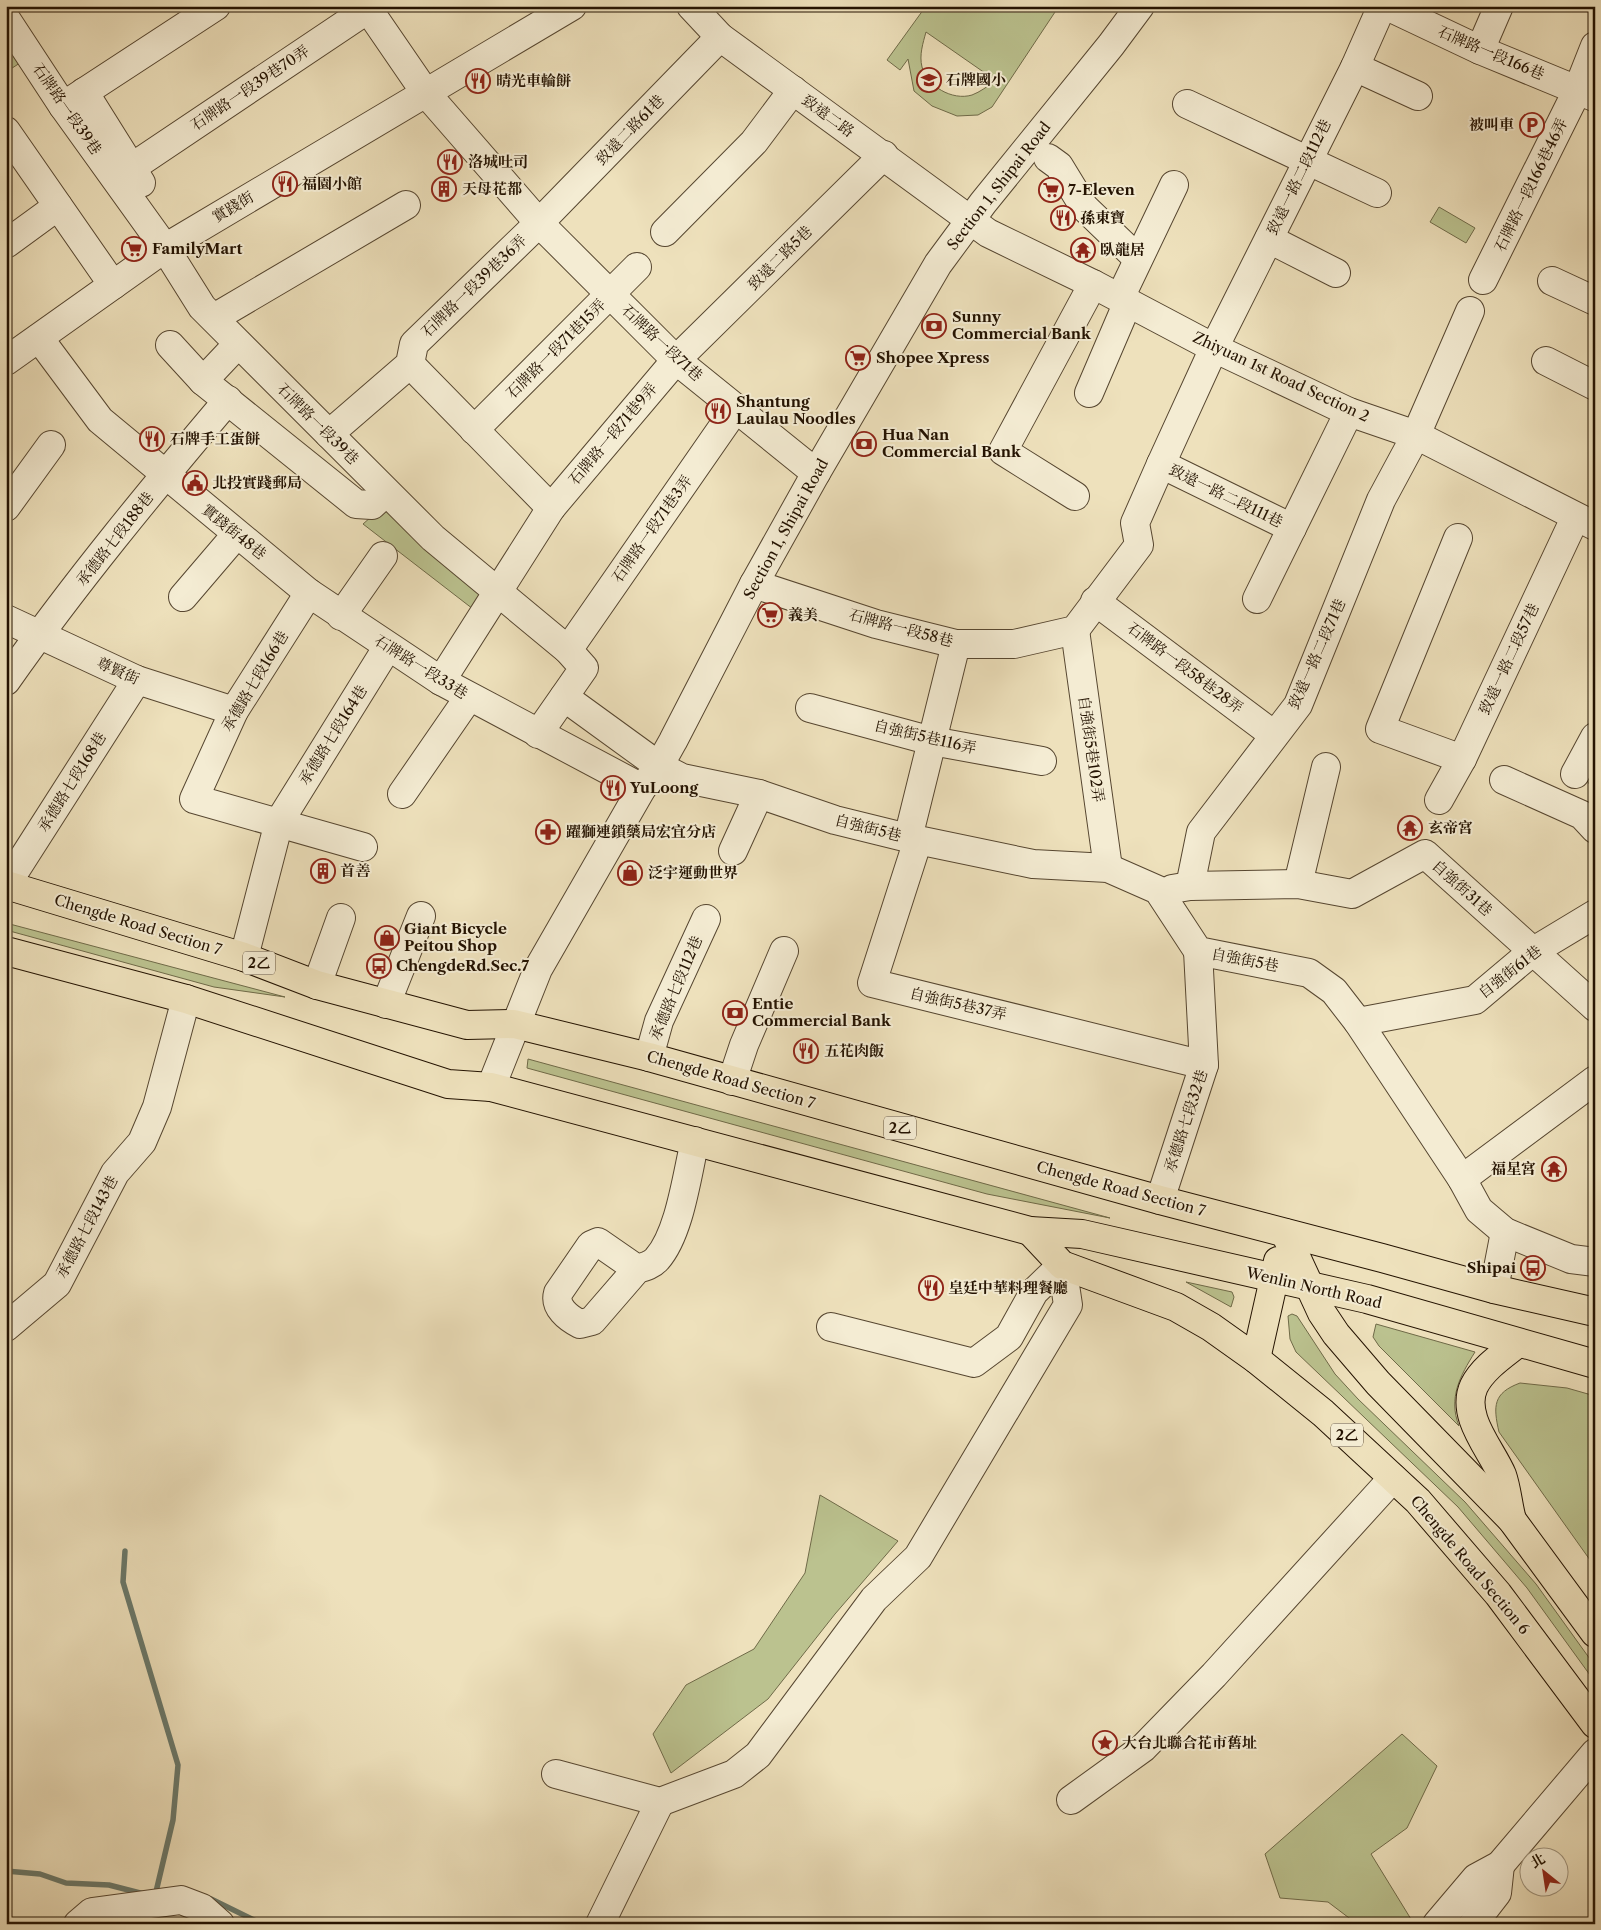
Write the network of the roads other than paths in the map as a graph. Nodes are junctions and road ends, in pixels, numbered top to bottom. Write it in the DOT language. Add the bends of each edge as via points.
graph roads {
  1 [pos="216,6"];
  2 [pos="572,6"];
  3 [pos="691,6"];
  4 [pos="1140,6"];
  5 [pos="1382,6"];
  6 [pos="1387,6"];
  7 [pos="1499,6"];
  8 [pos="373,9"];
  9 [pos="6,19"];
  10 [pos="720,37"];
  11 [pos="1595,46"];
  12 [pos="1480,50"];
  13 [pos="1354,67"];
  14 [pos="792,90"];
  15 [pos="425,92"];
  16 [pos="1586,93"];
  17 [pos="1418,96"];
  18 [pos="74,99"];
  19 [pos="1187,104"];
  20 [pos="6,131"];
  21 [pos="884,155"];
  22 [pos="1308,159"];
  23 [pos="1054,162"];
  24 [pos="131,168"];
  25 [pos="1174,185"];
  26 [pos="1377,192"];
  27 [pos="58,206"];
  28 [pos="406,206"];
  29 [pos="971,219"];
  30 [pos="539,223"];
  31 [pos="665,232"];
  32 [pos="1269,238"];
  33 [pos="6,244"];
  34 [pos="164,248"];
  35 [pos="1138,259"];
  36 [pos="637,267"];
  37 [pos="1336,273"];
  38 [pos="1483,280"];
  39 [pos="1552,281"];
  40 [pos="1093,284"];
  41 [pos="113,285"];
  42 [pos="611,295"];
  43 [pos="1124,300"];
  44 [pos="1595,301"];
  45 [pos="1470,311"];
  46 [pos="214,318"];
  47 [pos="39,338"];
  48 [pos="238,344"];
  49 [pos="170,345"];
  50 [pos="1214,348"];
  51 [pos="676,360"];
  52 [pos="1546,361"];
  53 [pos="6,362"];
  54 [pos="410,364"];
  55 [pos="203,381"];
  56 [pos="1595,386"];
  57 [pos="1089,393"];
  58 [pos="228,400"];
  59 [pos="736,408"];
  60 [pos="1349,412"];
  61 [pos="474,430"];
  62 [pos="329,434"];
  63 [pos="1416,435"];
  64 [pos="51,445"];
  65 [pos="1161,464"];
  66 [pos="816,473"];
  67 [pos="164,475"];
  68 [pos="386,492"];
  69 [pos="1075,496"];
  70 [pos="6,506"];
  71 [pos="551,508"];
  72 [pos="1585,522"];
  73 [pos="1292,528"];
  74 [pos="236,534"];
  75 [pos="1458,538"];
  76 [pos="383,556"];
  77 [pos="754,584"];
  78 [pos="498,592"];
  79 [pos="308,594"];
  80 [pos="183,598"];
  81 [pos="1257,599"];
  82 [pos="1095,601"];
  83 [pos="341,616"];
  84 [pos="6,618"];
  85 [pos="1075,630"];
  86 [pos="39,635"];
  87 [pos="956,644"];
  88 [pos="387,648"];
  89 [pos="568,650"];
  90 [pos="136,680"];
  91 [pos="6,681"];
  92 [pos="441,681"];
  93 [pos="469,697"];
  94 [pos="564,697"];
  95 [pos="810,708"];
  96 [pos="234,711"];
  97 [pos="538,734"];
  98 [pos="1274,736"];
  99 [pos="1595,738"];
  100 [pos="932,741"];
  101 [pos="1462,759"];
  102 [pos="1042,761"];
  103 [pos="659,766"];
  104 [pos="1326,767"];
  105 [pos="1576,774"];
  106 [pos="1504,780"];
  107 [pos="642,788"];
  108 [pos="402,794"];
  109 [pos="759,794"];
  110 [pos="1439,800"];
  111 [pos="279,822"];
  112 [pos="1595,829"];
  113 [pos="913,839"];
  114 [pos="364,848"];
  115 [pos="733,851"];
  116 [pos="1108,868"];
  117 [pos="1298,884"];
  118 [pos="6,885"];
  119 [pos="1190,886"];
  120 [pos="1158,890"];
  121 [pos="1595,914"];
  122 [pos="421,916"];
  123 [pos="341,918"];
  124 [pos="706,919"];
  125 [pos="6,951"];
  126 [pos="784,951"];
  127 [pos="1198,951"];
  128 [pos="1532,952"];
  129 [pos="244,957"];
  130 [pos="317,985"];
  131 [pos="186,999"];
  132 [pos="386,1004"];
  133 [pos="1595,1007"];
  134 [pos="1358,1022"];
  135 [pos="514,1024"];
  136 [pos="649,1057"];
  137 [pos="1204,1065"];
  138 [pos="732,1080"];
  139 [pos="1595,1080"];
  140 [pos="491,1087"];
  141 [pos="695,1141"];
  142 [pos="1462,1180"];
  143 [pos="1160,1200"];
  144 [pos="1030,1231"];
  145 [pos="1505,1232"];
  146 [pos="1285,1233"];
  147 [pos="1595,1262"];
  148 [pos="1062,1265"];
  149 [pos="637,1269"];
  150 [pos="1274,1278"];
  151 [pos="1310,1288"];
  152 [pos="1494,1289"];
  153 [pos="1595,1312"];
  154 [pos="6,1327"];
  155 [pos="831,1327"];
  156 [pos="1518,1343"];
  157 [pos="1256,1358"];
  158 [pos="1595,1364"];
  159 [pos="1393,1478"];
  160 [pos="1512,1520"];
  161 [pos="1595,1633"];
  162 [pos="1595,1724"];
  163 [pos="1595,1753"];
  164 [pos="556,1774"];
  165 [pos="1071,1800"];
  166 [pos="660,1802"];
  167 [pos="1500,1864"];
  168 [pos="78,1924"];
  169 [pos="220,1924"];
  170 [pos="600,1924"];
  171 [pos="1437,1924"];
  172 [pos="1472,1924"];
  1 -- 18 [label="street"];
  2 -- 15 [label="street, 實踐街"];
  3 -- 10 [label="street, 致遠二路"];
  4 -- 29 [label="street, Section 1, Shipai Road"];
  5 -- 13 [label="street, 致遠一路二段112巷"];
  6 -- 12 [label="street, 石牌路一段166巷"];
  7 -- 12 [label="street"];
  8 -- 15 [label="street, 石牌路一段71巷"];
  8 -- 24 [label="street, 石牌路一段39巷70弄"];
  9 -- 18 [label="street, 石牌路一段39巷"];
  10 -- 14 [label="street, 致遠二路"];
  10 -- 30 [label="street, 致遠二路61巷"];
  11 -- 16 [label="street, 石牌路一段166巷46弄"];
  12 -- 16 [label="street, 石牌路一段166巷"];
  13 -- 17 [label="street"];
  13 -- 22 [label="street, 致遠一路二段112巷"];
  14 -- 21 [label="street, 致遠二路"];
  14 -- 31 [label="street" via="754,142"];
  15 -- 30 [label="street, 石牌路一段71巷"];
  15 -- 34 [label="street, 實踐街"];
  16 -- 38 [label="street, 石牌路一段166巷46弄"];
  18 -- 24 [label="street"];
  18 -- 34 [label="street, 石牌路一段39巷"];
  19 -- 22 [label="street"];
  20 -- 27 [label="street"];
  21 -- 29 [label="street, 致遠二路"];
  21 -- 51 [label="street, 致遠二路5巷"];
  22 -- 26 [label="street"];
  22 -- 32 [label="street, 致遠一路二段112巷"];
  23 -- 35 [label="street" via="1084,207"];
  24 -- 34 [label="street" via="171,231"];
  25 -- 35 [label="street"];
  27 -- 33 [label="street"];
  27 -- 41 [label="street"];
  28 -- 46 [label="street"];
  29 -- 40 [label="street, Zhiyuan 1st Road Section 2" via="988,233"];
  29 -- 66 [label="street, Section 1, Shipai Road" via="938,264"];
  30 -- 42 [label="street, 石牌路一段71巷"];
  30 -- 54 [label="street, 石牌路一段39巷36弄" via="414,344"];
  32 -- 37 [label="street"];
  32 -- 50 [label="street, 致遠一路二段112巷"];
  34 -- 41 [label="street, 實踐街"];
  34 -- 46 [label="street, 石牌路一段39巷" via="202,306"];
  35 -- 43 [label="street"];
  36 -- 42 [label="street, 石牌路一段71巷15弄"];
  39 -- 44 [label="street"];
  40 -- 43 [label="street, Zhiyuan 1st Road Section 2"];
  40 -- 69 [label="street" via="1003,451"];
  41 -- 47 [label="street, 實踐街"];
  42 -- 51 [label="street, 石牌路一段71巷"];
  42 -- 61 [label="street, 石牌路一段71巷15弄"];
  43 -- 50 [label="street, Zhiyuan 1st Road Section 2"];
  43 -- 57 [label="street"];
  45 -- 63 [label="street, 致遠一路二段71巷"];
  46 -- 48 [label="street, 石牌路一段39巷"];
  47 -- 53 [label="street, 實踐街"];
  47 -- 67 [label="street, 實踐街48巷" via="100,420"];
  48 -- 55 [label="street"];
  48 -- 62 [label="street, 石牌路一段39巷"];
  49 -- 55 [label="street"];
  50 -- 60 [label="street, Zhiyuan 1st Road Section 2"];
  50 -- 65 [label="street, 致遠一路二段111巷"];
  51 -- 59 [label="street, 石牌路一段71巷"];
  51 -- 71 [label="street, 石牌路一段71巷9弄"];
  52 -- 56 [label="street"];
  54 -- 61 [label="street"];
  54 -- 62 [label="street"];
  55 -- 58 [label="street"];
  58 -- 67 [label="street, 承德路七段188巷"];
  58 -- 68 [label="street" via="356,504 372,505"];
  59 -- 66 [label="street, 石牌路一段71巷"];
  59 -- 89 [label="street, 石牌路一段71巷3弄"];
  60 -- 63 [label="street, Zhiyuan 1st Road Section 2"];
  60 -- 73 [label="street"];
  61 -- 71 [label="street"];
  62 -- 68 [label="street, 石牌路一段39巷"];
  63 -- 72 [label="street, Zhiyuan 1st Road Section 2"];
  63 -- 98 [label="street, 致遠一路二段71巷" via="1382,500 1298,705"];
  64 -- 70 [label="street"];
  65 -- 73 [label="street, 致遠一路二段111巷"];
  65 -- 82 [label="street, 致遠一路二段111巷" via="1135,523 1139,545"];
  66 -- 77 [label="street, Section 1, Shipai Road"];
  67 -- 74 [label="street, 實踐街48巷"];
  67 -- 86 [label="street, 承德路七段188巷"];
  68 -- 78 [label="street, 石牌路一段39巷"];
  71 -- 78 [label="street, 石牌路一段71巷9弄"];
  72 -- 101 [label="street, 致遠一路二段57巷"];
  73 -- 81 [label="street"];
  74 -- 79 [label="street, 實踐街48巷"];
  74 -- 80 [label="street"];
  75 -- 101 [label="street" via="1380,729"];
  76 -- 83 [label="street"];
  77 -- 87 [label="street, 石牌路一段58巷" via="876,624"];
  77 -- 103 [label="street, Section 1, Shipai Road"];
  78 -- 89 [label="street, 石牌路一段39巷"];
  78 -- 92 [label="street, 石牌路一段71巷9弄"];
  79 -- 83 [label="street, 石牌路一段33巷"];
  79 -- 96 [label="street, 承德路七段166巷"];
  82 -- 85 [label="street"];
  82 -- 98 [label="street, 石牌路一段58巷28弄"];
  83 -- 88 [label="street, 石牌路一段33巷"];
  84 -- 86 [label="street, 尊賢街"];
  85 -- 87 [label="street, 石牌路一段58巷" via="1014,644"];
  85 -- 116 [label="street, 自強街5巷102弄"];
  86 -- 90 [label="street, 尊賢街"];
  86 -- 91 [label="street, 承德路七段188巷"];
  87 -- 100 [label="street"];
  88 -- 92 [label="street, 石牌路一段33巷"];
  88 -- 111 [label="street, 承德路七段164巷"];
  89 -- 94 [label="street, 石牌路一段39巷" via="584,668"];
  90 -- 96 [label="street, 尊賢街"];
  90 -- 118 [label="street, 承德路七段168巷"];
  92 -- 93 [label="street, 石牌路一段33巷"];
  93 -- 97 [label="street, 石牌路一段33巷"];
  93 -- 108 [label="street"];
  94 -- 97 [label="street"];
  94 -- 103 [label="street"];
  95 -- 100 [label="street, 自強街5巷116弄"];
  96 -- 111 [label="street, 承德路七段166巷" via="194,799"];
  97 -- 107 [label="street, 石牌路一段33巷"];
  98 -- 119 [label="street, 致遠一路二段71巷" via="1201,832"];
  99 -- 105 [label="street"];
  100 -- 102 [label="street, 自強街5巷116弄"];
  100 -- 113 [label="street"];
  101 -- 110 [label="street, 致遠一路二段57巷"];
  103 -- 107 [label="street, Section 1, Shipai Road"];
  103 -- 109 [label="street, 自強街5巷" via="682,778"];
  104 -- 117 [label="street"];
  106 -- 112 [label="street" via="1582,815"];
  107 -- 135 [label="street, Section 1, Shipai Road" via="538,969"];
  109 -- 113 [label="street, 自強街5巷" via="835,820"];
  109 -- 115 [label="street"];
  111 -- 114 [label="street"];
  111 -- 129 [label="street, 承德路七段164巷"];
  113 -- 116 [label="street, 自強街5巷" via="1033,864"];
  113 -- 137 [label="street, 自強街5巷37弄" via="872,983"];
  116 -- 120 [label="street, 自強街5巷"];
  117 -- 119 [label="street, 自強街31巷"];
  117 -- 128 [label="street, 自強街31巷" via="1352,894 1425,854"];
  118 -- 129 [label="main road, Chengde Road Section 7 / 2乙"];
  119 -- 120 [label="street, 自強街31巷"];
  120 -- 127 [label="street, 自強街5巷"];
  121 -- 128 [label="street, 自強街61巷"];
  122 -- 132 [label="street"];
  123 -- 130 [label="street"];
  124 -- 136 [label="street, 承德路七段112巷" via="659,1021"];
  125 -- 131 [label="main road"];
  126 -- 138 [label="street"];
  127 -- 134 [label="street, 自強街5巷" via="1309,973 1334,992"];
  127 -- 137 [label="street, 承德路七段32巷"];
  128 -- 133 [label="street, 自強街31巷"];
  128 -- 134 [label="street, 自強街61巷" via="1475,1000"];
  129 -- 130 [label="main road, Chengde Road Section 7 / 2乙"];
  130 -- 132 [label="main road, Chengde Road Section 7 / 2乙"];
  131 -- 140 [label="main road" via="448,1084"];
  131 -- 154 [label="street, 承德路七段143巷" via="157,1107 142,1142 116,1173 57,1284"];
  132 -- 135 [label="main road, Chengde Road Section 7 / 2乙" via="466,1025"];
  134 -- 142 [label="street, 自強街5巷"];
  135 -- 136 [label="main road, Chengde Road Section 7 / 2乙"];
  135 -- 140 [label="street, Section 1, Shipai Road"];
  136 -- 138 [label="main road, Chengde Road Section 7 / 2乙"];
  137 -- 143 [label="street, 承德路七段32巷"];
  138 -- 143 [label="main road, Chengde Road Section 7 / 2乙"];
  139 -- 142 [label="street"];
  140 -- 141 [label="main road"];
  141 -- 144 [label="main road"];
  141 -- 149 [label="street" via="678,1216 665,1246 657,1259"];
  142 -- 145 [label="street, 自強街5巷" via="1479,1210"];
  143 -- 146 [label="main road, Chengde Road Section 7 / 2乙"];
  144 -- 148 [label="main road, Chengde Road Section 6 / 2乙"];
  144 -- 150 [label="main road, Wenlin North Road" via="1082,1234"];
  145 -- 147 [label="street, 自強街5巷" via="1571,1260"];
  145 -- 152 [label="street"];
  146 -- 150 [label="main road"];
  146 -- 151 [label="main road"];
  146 -- 152 [label="main road"];
  148 -- 155 [label="street" via="1034,1292 1009,1337 974,1363"];
  148 -- 157 [label="main road, Chengde Road Section 6 / 2乙" via="1176,1307"];
  148 -- 166 [label="street" via="1068,1305 918,1557 874,1599 758,1755 734,1774"];
  150 -- 151 [label="main road, Wenlin North Road"];
  150 -- 157 [label="main road"];
  151 -- 156 [label="main road, Wenlin North Road" via="1367,1300"];
  151 -- 160 [label="main road" via="1336,1334 1378,1384"];
  152 -- 153 [label="main road"];
  156 -- 158 [label="main road, Wenlin North Road"];
  156 -- 160 [label="main road" via="1489,1367 1474,1386 1470,1405 1479,1432 1502,1476"];
  157 -- 159 [label="main road, Chengde Road Section 6 / 2乙" via="1323,1413"];
  159 -- 162 [label="main road, Chengde Road Section 6 / 2乙" via="1418,1501 1498,1594"];
  159 -- 165 [label="street" via="1214,1675 1143,1748"];
  160 -- 161 [label="main road"];
  163 -- 167 [label="street"];
  164 -- 166 [label="street"];
  166 -- 170 [label="street"];
  167 -- 171 [label="street" via="1476,1878"];
  167 -- 172 [label="street" via="1497,1893"];
  168 -- 169 [label="street" via="92,1912 181,1900 202,1908"];
}
